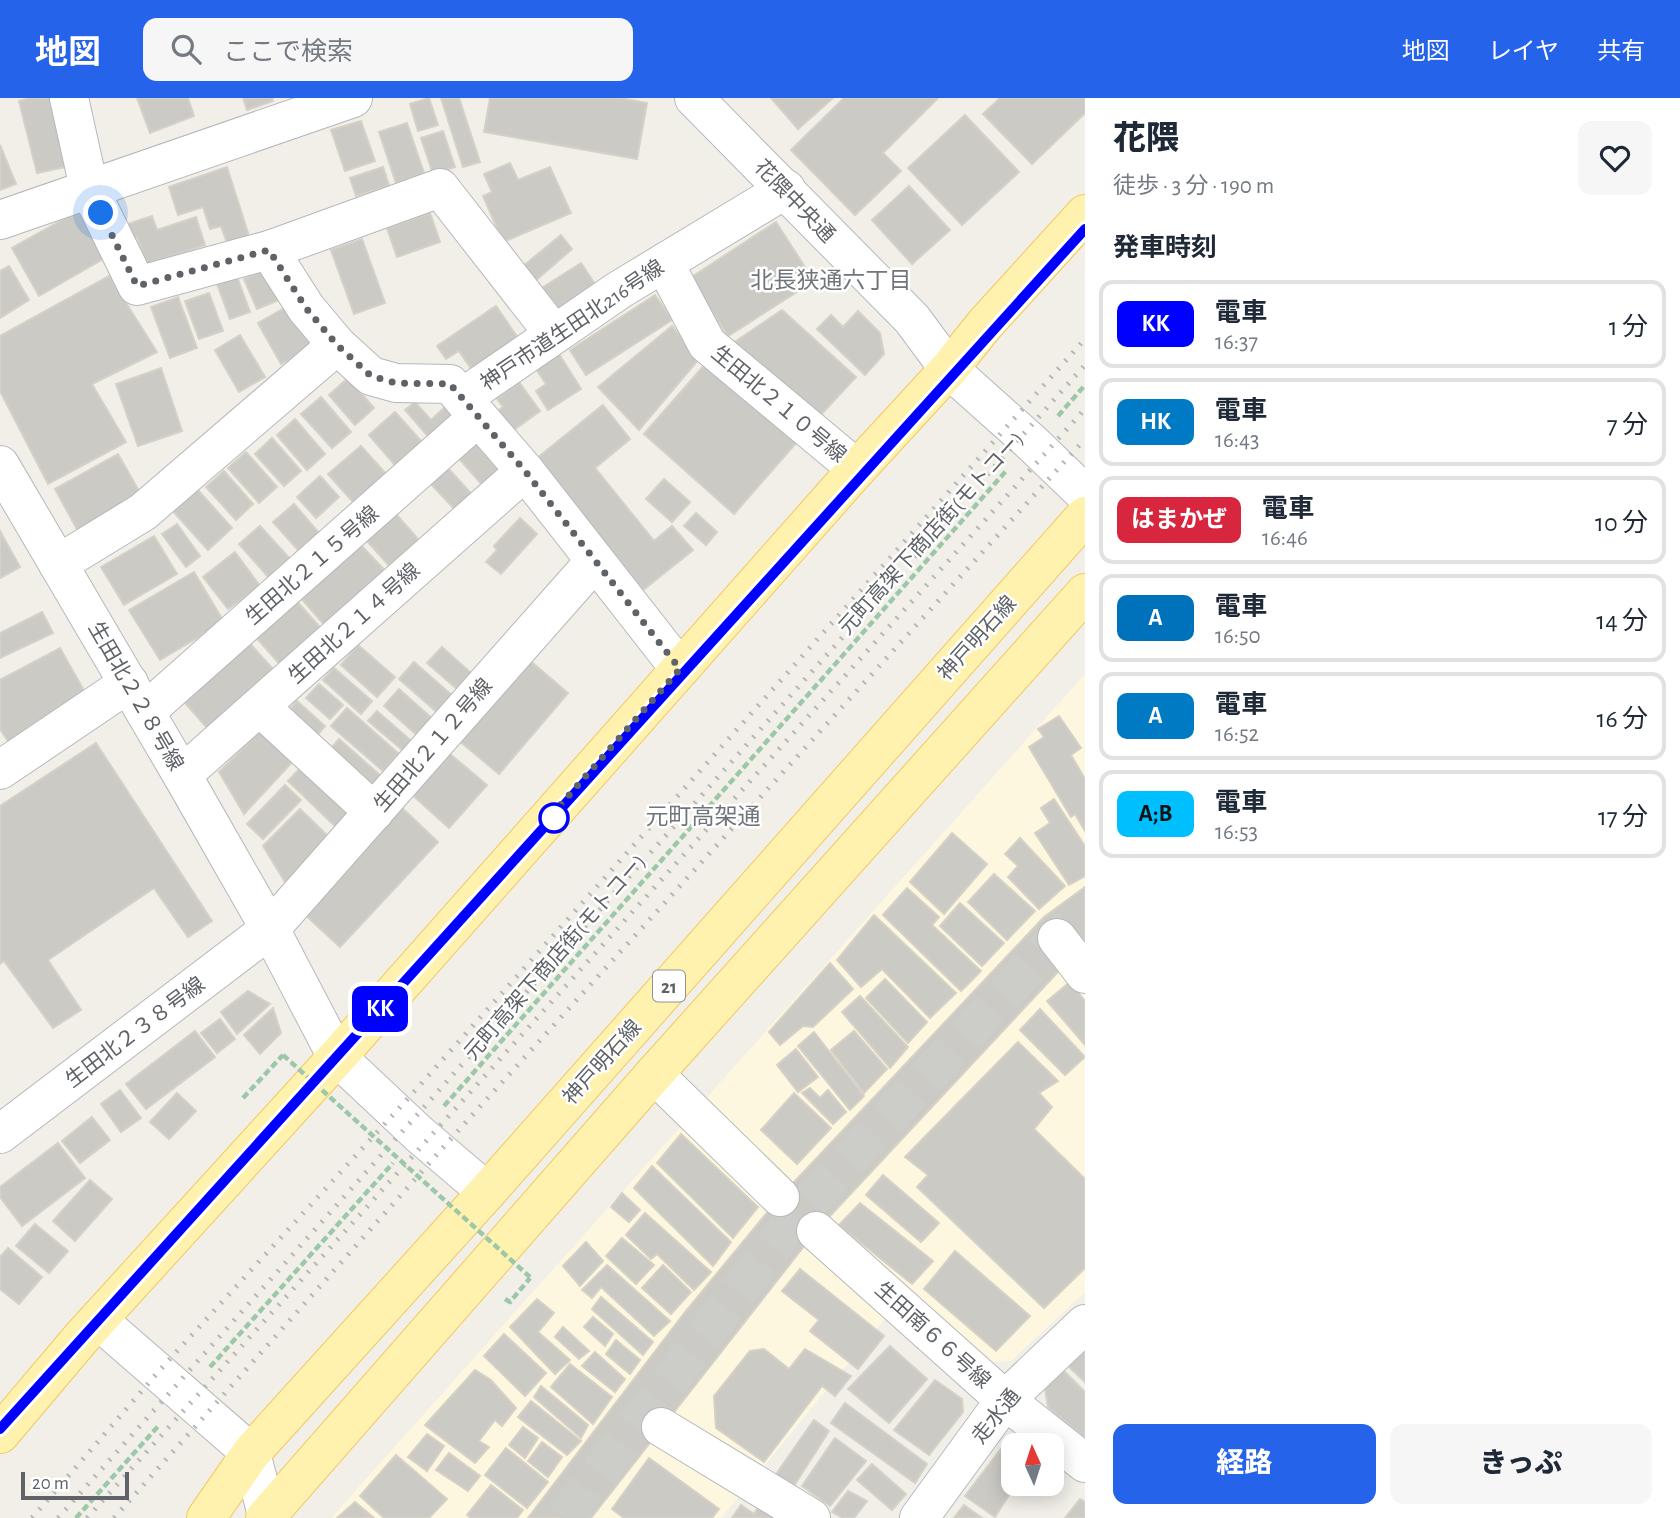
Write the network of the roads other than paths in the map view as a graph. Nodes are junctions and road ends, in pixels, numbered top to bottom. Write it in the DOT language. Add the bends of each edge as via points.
graph roads {
  1 [pos="69,98"];
  2 [pos="353,98"];
  3 [pos="694,98"];
  4 [pos="89,188"];
  5 [pos="786,189"];
  6 [pos="1085,214"];
  7 [pos="0,220"];
  8 [pos="269,250"];
  9 [pos="664,263"];
  10 [pos="554,334"];
  11 [pos="337,345"];
  12 [pos="949,369"];
  13 [pos="470,407"];
  14 [pos="0,465"];
  15 [pos="857,468"];
  16 [pos="525,471"];
  17 [pos="1085,494"];
  18 [pos="1085,516"];
  19 [pos="595,561"];
  20 [pos="58,564"];
  21 [pos="1085,593"];
  22 [pos="680,669"];
  23 [pos="137,698"];
  24 [pos="260,707"];
  25 [pos="0,770"];
  26 [pos="183,775"];
  27 [pos="374,812"];
  28 [pos="270,929"];
  29 [pos="1057,938"];
  30 [pos="1085,974"];
  31 [pos="337,1058"];
  32 [pos="654,1073"];
  33 [pos="0,1134"];
  34 [pos="486,1192"];
  35 [pos="780,1197"];
  36 [pos="816,1231"];
  37 [pos="98,1320"];
  38 [pos="1085,1324"];
  39 [pos="1005,1400"];
  40 [pos="661,1427"];
  41 [pos="0,1434"];
  42 [pos="251,1453"];
  43 [pos="1085,1463"];
  44 [pos="268,1517"];
  45 [pos="206,1518"];
  46 [pos="811,1518"];
  47 [pos="919,1518"];
  1 -- 4 [label="street"];
  2 -- 4 [label="street"];
  3 -- 5 [label="street, 花隈中央通"];
  4 -- 7 [label="street"];
  4 -- 8 [label="street" via="137,286"];
  5 -- 9 [label="street, 神戸市道生田北216号線"];
  5 -- 12 [label="street, 花隈中央通" via="912,319"];
  6 -- 12 [label="main road"];
  8 -- 10 [label="street" via="440,188"];
  8 -- 11 [label="street, 神戸市道生田北216号線" via="306,308"];
  9 -- 10 [label="street, 神戸市道生田北216号線"];
  9 -- 15 [label="street, 生田北２１０号線" via="707,344"];
  10 -- 13 [label="street, 神戸市道生田北216号線"];
  11 -- 13 [label="street, 神戸市道生田北216号線" via="371,376 396,383 450,384"];
  11 -- 20 [label="street" via="143,512"];
  12 -- 15 [label="main road"];
  12 -- 17 [label="street, 花隈中央通"];
  13 -- 16 [label="street"];
  13 -- 23 [label="street, 生田北２１５号線"];
  14 -- 20 [label="street, 生田北２２８号線"];
  15 -- 22 [label="main road"];
  16 -- 19 [label="street"];
  16 -- 24 [label="street, 生田北２１４号線"];
  18 -- 34 [label="main road, 神戸明石線 / 21"];
  19 -- 22 [label="street"];
  19 -- 27 [label="street, 生田北２１２号線"];
  20 -- 23 [label="street, 生田北２２８号線"];
  21 -- 32 [label="main road, 21"];
  22 -- 31 [label="main road"];
  23 -- 25 [label="street, 生田北２１５号線"];
  23 -- 26 [label="street, 生田北２２８号線"];
  24 -- 26 [label="street, 生田北２１４号線"];
  24 -- 27 [label="street"];
  26 -- 28 [label="street, 生田北２２８号線"];
  27 -- 28 [label="street, 生田北２１２号線"];
  28 -- 31 [label="street, 生田北２２８号線"];
  28 -- 33 [label="street, 生田北２３８号線"];
  29 -- 30 [label="street"];
  31 -- 34 [label="street, 生田北２２８号線"];
  31 -- 37 [label="main road"];
  32 -- 35 [label="street"];
  32 -- 44 [label="main road, 21"];
  34 -- 42 [label="main road, 神戸明石線 / 21"];
  36 -- 39 [label="street, 生田南６６号線"];
  37 -- 41 [label="main road"];
  37 -- 42 [label="street"];
  38 -- 39 [label="street, 走水通"];
  39 -- 43 [label="street, 生田南６６号線"];
  39 -- 47 [label="street, 走水通"];
  40 -- 46 [label="street"];
  42 -- 44 [label="street"];
  42 -- 45 [label="main road, 神戸明石線 / 21"];
}
